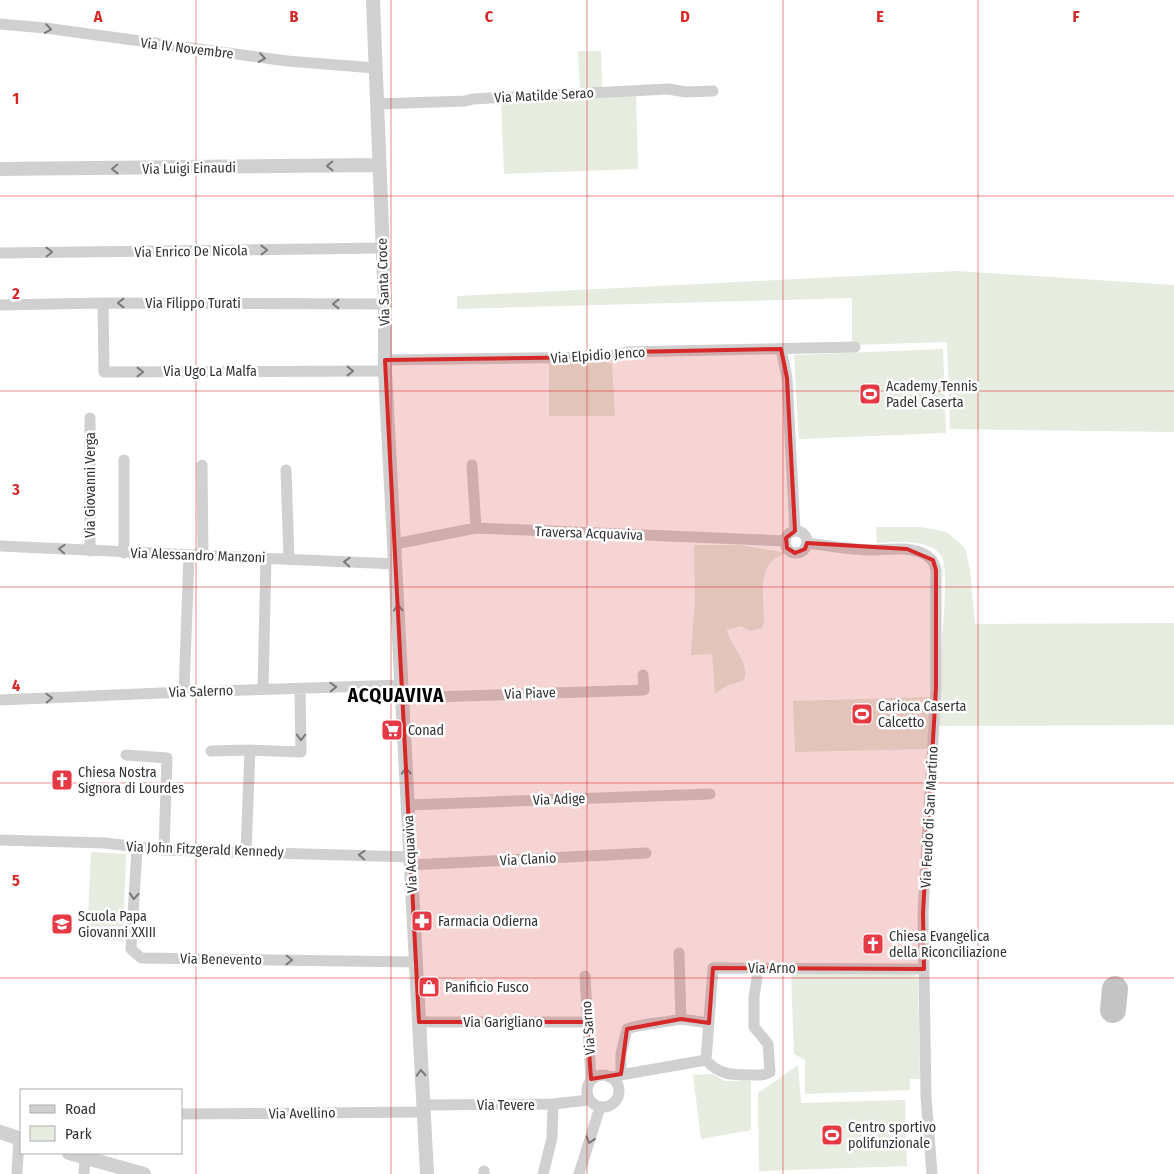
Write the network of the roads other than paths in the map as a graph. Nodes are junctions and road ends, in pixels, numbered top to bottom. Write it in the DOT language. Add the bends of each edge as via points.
graph roads {
  1 [pos="373,0"];
  2 [pos="0,24"];
  3 [pos="375,68"];
  4 [pos="713,91"];
  5 [pos="376,104"];
  6 [pos="378,165"];
  7 [pos="0,169"];
  8 [pos="0,176"];
  9 [pos="382,248"];
  10 [pos="0,253"];
  11 [pos="103,303"];
  12 [pos="385,304"];
  13 [pos="0,305"];
  14 [pos="854,347"];
  15 [pos="782,349"];
  16 [pos="385,366"];
  17 [pos="90,418"];
  18 [pos="124,460"];
  19 [pos="202,465"];
  20 [pos="472,465"];
  21 [pos="286,470"];
  22 [pos="476,528"];
  23 [pos="795,531"];
  24 [pos="785,541"];
  25 [pos="807,543"];
  26 [pos="395,544"];
  27 [pos="0,546"];
  28 [pos="90,551"];
  29 [pos="124,553"];
  30 [pos="189,556"];
  31 [pos="203,556"];
  32 [pos="266,558"];
  33 [pos="289,559"];
  34 [pos="396,564"];
  35 [pos="643,675"];
  36 [pos="263,689"];
  37 [pos="300,689"];
  38 [pos="402,691"];
  39 [pos="184,692"];
  40 [pos="0,700"];
  41 [pos="250,750"];
  42 [pos="211,751"];
  43 [pos="126,755"];
  44 [pos="710,794"];
  45 [pos="408,805"];
  46 [pos="0,840"];
  47 [pos="137,848"];
  48 [pos="164,850"];
  49 [pos="246,851"];
  50 [pos="646,853"];
  51 [pos="411,861"];
  52 [pos="679,953"];
  53 [pos="416,962"];
  54 [pos="924,968"];
  55 [pos="585,976"];
  56 [pos="757,978"];
  57 [pos="681,1019"];
  58 [pos="419,1022"];
  59 [pos="587,1022"];
  60 [pos="709,1023"];
  61 [pos="706,1060"];
  62 [pos="622,1074"];
  63 [pos="610,1076"];
  64 [pos="592,1079"];
  65 [pos="589,1100"];
  66 [pos="553,1104"];
  67 [pos="600,1106"];
  68 [pos="423,1108"];
  69 [pos="182,1114"];
  70 [pos="0,1132"];
  71 [pos="20,1138"];
  72 [pos="72,1154"];
  73 [pos="86,1158"];
  74 [pos="17,1174"];
  75 [pos="84,1174"];
  76 [pos="144,1174"];
  77 [pos="427,1174"];
  78 [pos="543,1174"];
  79 [pos="579,1174"];
  80 [pos="932,1174"];
  1 -- 3 [label="street, Via Santa Croce"];
  2 -- 3 [label="street, Via IV Novembre, one-way" via="287,62"];
  3 -- 5 [label="street, Via Santa Croce"];
  4 -- 5 [label="street, Via Matilde Serao" via="668,89"];
  5 -- 6 [label="street, Via Santa Croce"];
  6 -- 7 [label="street, Via Luigi Einaudi, one-way"];
  6 -- 9 [label="street, Via Santa Croce"];
  7 -- 8 [label="street"];
  10 -- 9 [label="street, Via Enrico De Nicola, one-way"];
  9 -- 12 [label="street, Via Santa Croce"];
  12 -- 11 [label="street, Via Filippo Turati, one-way"];
  11 -- 13 [label="street, Via Filippo Turati"];
  11 -- 16 [label="street, Via Ugo La Malfa, one-way" via="104,372"];
  12 -- 16 [label="street, Via Santa Croce"];
  14 -- 15 [label="street, Via Elpidio Jenco"];
  15 -- 16 [label="street, Via Elpidio Jenco" via="627,352 605,357"];
  15 -- 23 [label="street" via="787,378"];
  16 -- 26 [label="street, Via Santa Croce"];
  17 -- 28 [label="street, Via Giovanni Verga"];
  18 -- 29 [label="street"];
  19 -- 31 [label="street"];
  20 -- 22 [label="street"];
  21 -- 33 [label="street"];
  22 -- 24 [label="street, Traversa Acquaviva"];
  22 -- 26 [label="street, Traversa Acquaviva"];
  23 -- 24 [label="street" via="787,535"];
  23 -- 25 [label="street" via="804,534"];
  24 -- 25 [label="street" via="789,550 795,553 804,549"];
  25 -- 54 [label="street, Via Feudo di San Martino" via="871,550 907,549 923,553 933,560 936,570 936,688 923,913"];
  26 -- 34 [label="street, Via Santa Croce"];
  28 -- 27 [label="street, Via Alessandro Manzoni, one-way"];
  28 -- 29 [label="street, Via Alessandro Manzoni"];
  29 -- 30 [label="street, Via Alessandro Manzoni"];
  30 -- 31 [label="street, Via Alessandro Manzoni"];
  30 -- 39 [label="street"];
  31 -- 32 [label="street, Via Alessandro Manzoni"];
  32 -- 33 [label="street, Via Alessandro Manzoni"];
  32 -- 36 [label="street"];
  34 -- 33 [label="street, Via Alessandro Manzoni, one-way"];
  38 -- 34 [label="street, Via Acquaviva, one-way"];
  35 -- 38 [label="street, Via Piave" via="644,690"];
  36 -- 37 [label="street, Via Salerno"];
  36 -- 39 [label="street, Via Salerno"];
  37 -- 38 [label="street, Via Salerno, one-way"];
  37 -- 41 [label="street, one-way" via="301,752"];
  45 -- 38 [label="street, Via Acquaviva, one-way"];
  40 -- 39 [label="street, Via Salerno, one-way"];
  41 -- 42 [label="street"];
  41 -- 49 [label="street"];
  43 -- 48 [label="street" via="167,758"];
  44 -- 45 [label="street, Via Adige"];
  45 -- 51 [label="street, Via Acquaviva"];
  46 -- 47 [label="street, Via John Fitzgerald Kennedy" via="105,843"];
  47 -- 48 [label="street, Via John Fitzgerald Kennedy"];
  47 -- 53 [label="street, Via Benevento, one-way" via="131,949 140,958"];
  48 -- 49 [label="street, Via John Fitzgerald Kennedy"];
  51 -- 49 [label="street, Via John Fitzgerald Kennedy, one-way"];
  50 -- 51 [label="street, Via Clanio"];
  51 -- 53 [label="street, Via Acquaviva"];
  52 -- 57 [label="street"];
  53 -- 58 [label="street, Via Acquaviva"];
  54 -- 60 [label="street, Via Arno" via="713,968"];
  54 -- 80 [label="street, Via Feudo di San Martino" via="926,1097"];
  55 -- 59 [label="street, Via Sarno"];
  56 -- 61 [label="street, Via Arno" via="754,1028 768,1044 770,1072 765,1075 730,1075 712,1067"];
  57 -- 60 [label="street"];
  57 -- 62 [label="street" via="638,1025 627,1030 621,1054"];
  58 -- 59 [label="street, Via Garigliano"];
  68 -- 58 [label="street, Via Acquaviva, one-way"];
  59 -- 64 [label="street, Via Sarno"];
  60 -- 61 [label="street, Via Arno"];
  61 -- 62 [label="street"];
  62 -- 63 [label="street"];
  63 -- 64 [label="street" via="600,1075"];
  63 -- 67 [label="street" via="617,1084 618,1093 614,1102"];
  64 -- 65 [label="street" via="587,1087"];
  65 -- 66 [label="street, Via Tevere"];
  65 -- 67 [label="street"];
  66 -- 68 [label="street, Via Tevere"];
  66 -- 78 [label="street" via="552,1138"];
  67 -- 79 [label="street, one-way"];
  68 -- 69 [label="street, Via Avellino"];
  68 -- 77 [label="street, Via Acquaviva"];
  70 -- 71 [label="street"];
  71 -- 74 [label="street"];
  72 -- 73 [label="street"];
  73 -- 75 [label="street"];
  73 -- 76 [label="street"];
}
